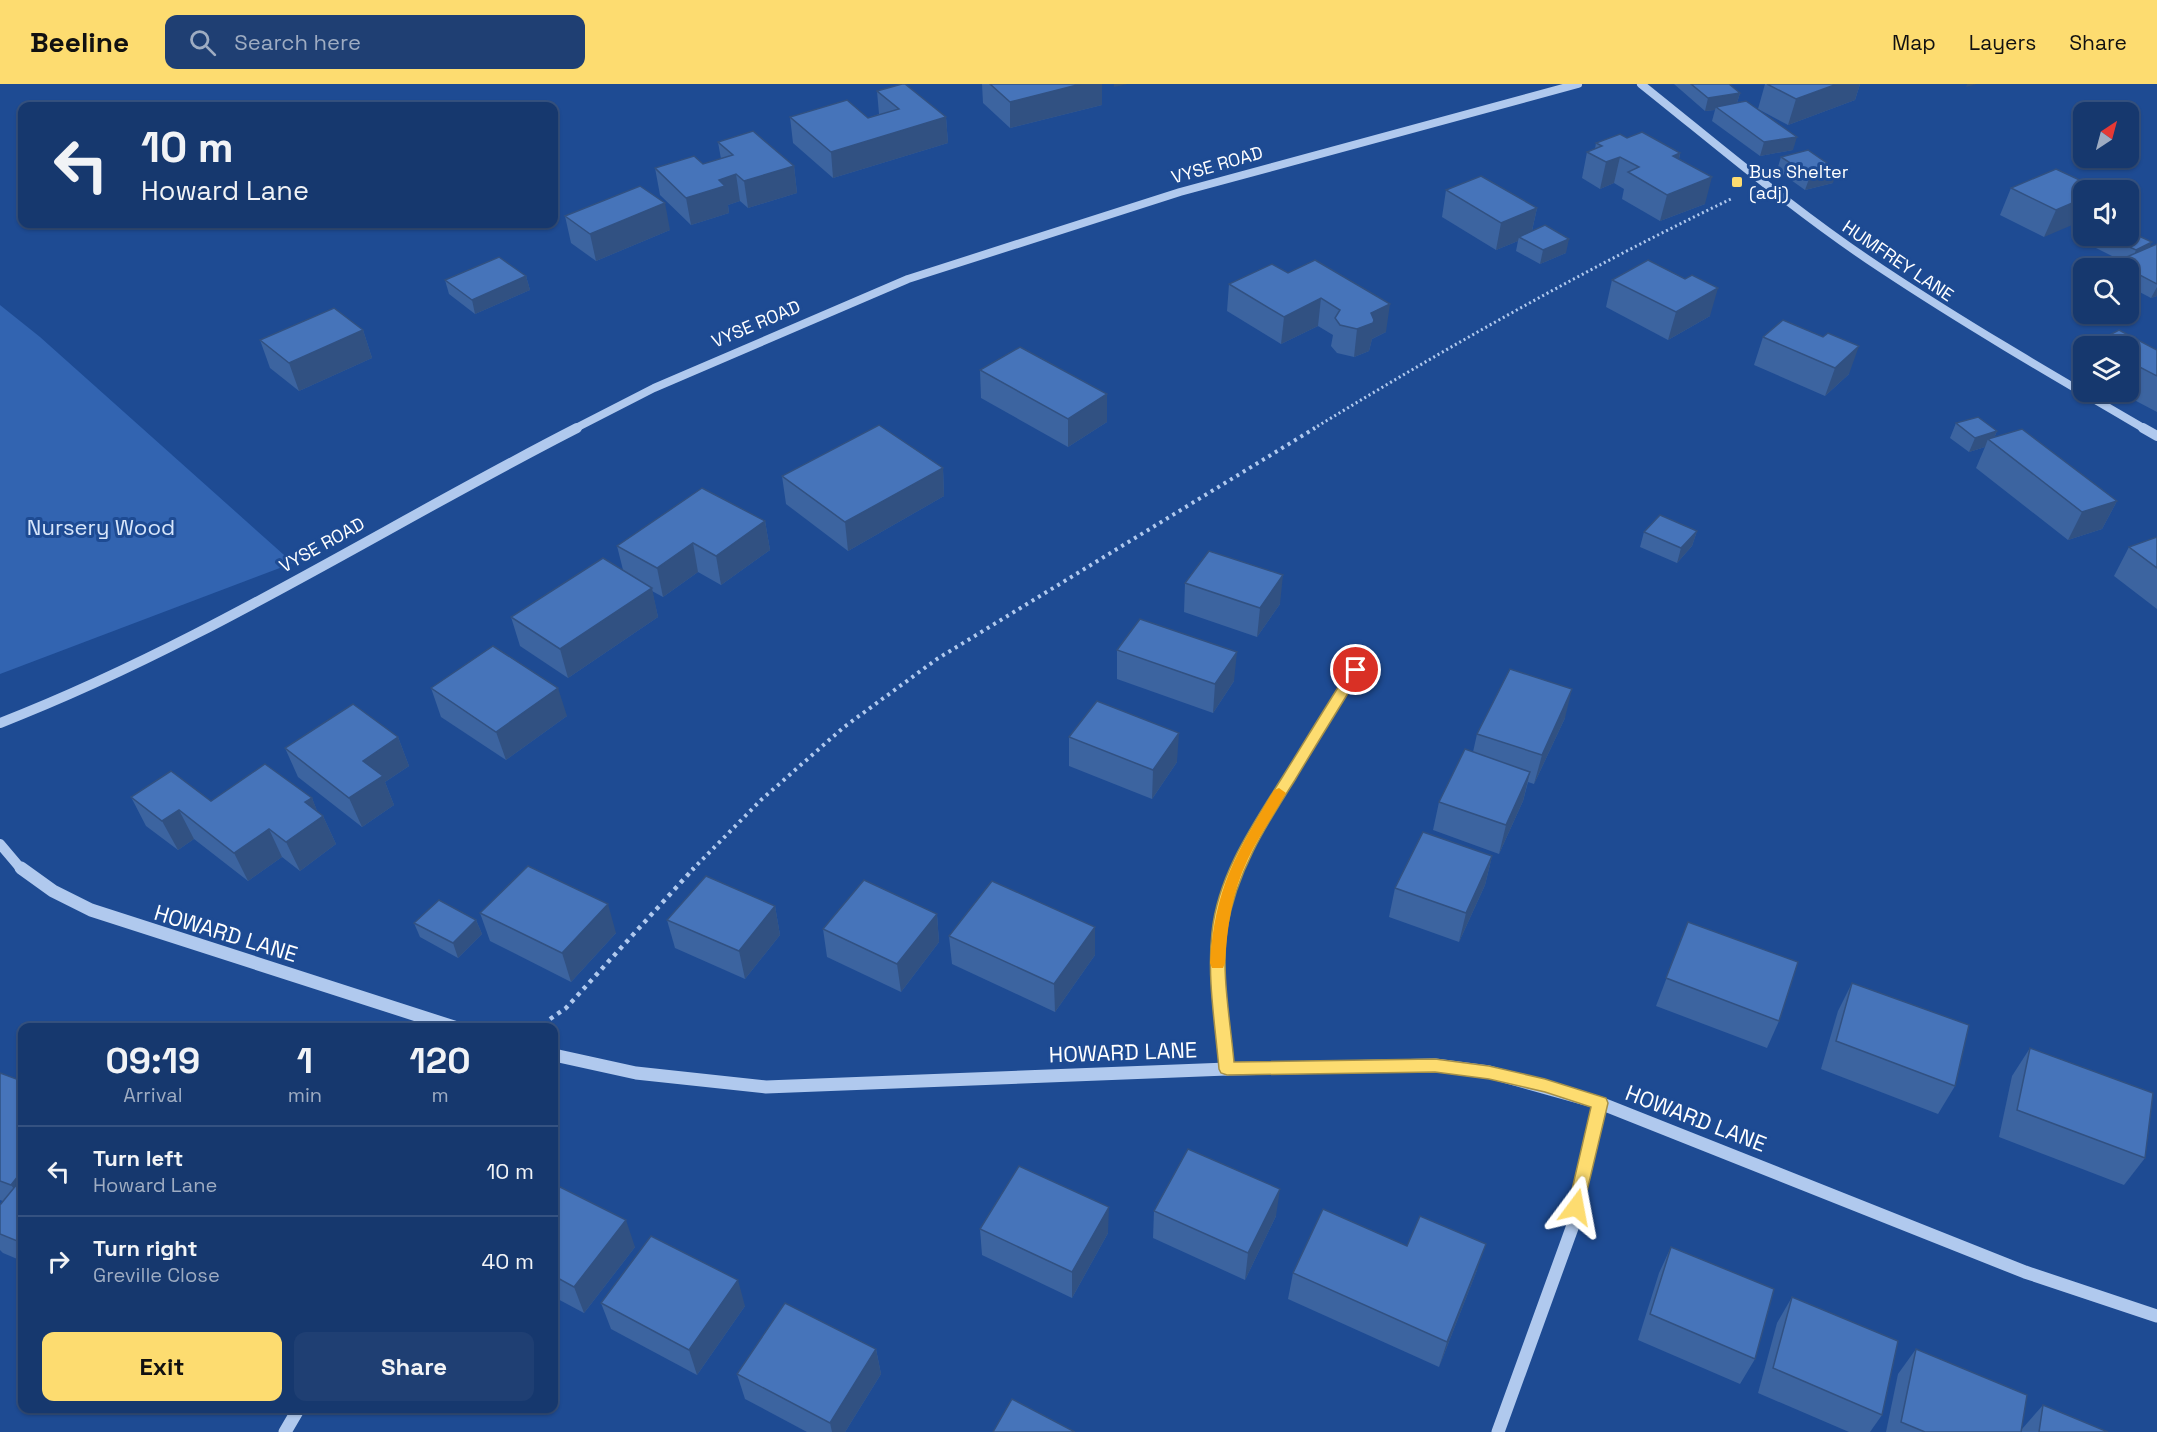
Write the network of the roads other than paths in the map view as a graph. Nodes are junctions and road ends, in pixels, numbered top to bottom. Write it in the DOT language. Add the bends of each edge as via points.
graph roads {
  1 [pos="1578,84"];
  2 [pos="1641,84"];
  3 [pos="2157,436"];
  4 [pos="1356,670"];
  5 [pos="0,723"];
  6 [pos="0,844"];
  7 [pos="441,1023"];
  8 [pos="558,1055"];
  9 [pos="1227,1069"];
  10 [pos="1600,1103"];
  11 [pos="2157,1316"];
  12 [pos="296,1413"];
  13 [pos="285,1432"];
  14 [pos="1498,1432"];
  1 -- 5 [label="street, VYSE ROAD" via="1180,192 961,262 842,306 654,388 160,653"];
  2 -- 3 [label="street, HUMFREY LANE" via="1851,248 2004,347"];
  4 -- 9 [label="street" via="1258,827 1228,891 1217,971"];
  6 -- 7 [label="street, HOWARD LANE" via="47,889 91,910"];
  8 -- 9 [label="street, HOWARD LANE" via="636,1073 766,1087"];
  9 -- 10 [label="street, HOWARD LANE" via="1435,1065 1489,1072"];
  10 -- 11 [label="street, HOWARD LANE" via="2025,1272"];
  10 -- 14 [label="street" via="1572,1228"];
  12 -- 13 [label="street"];
}
